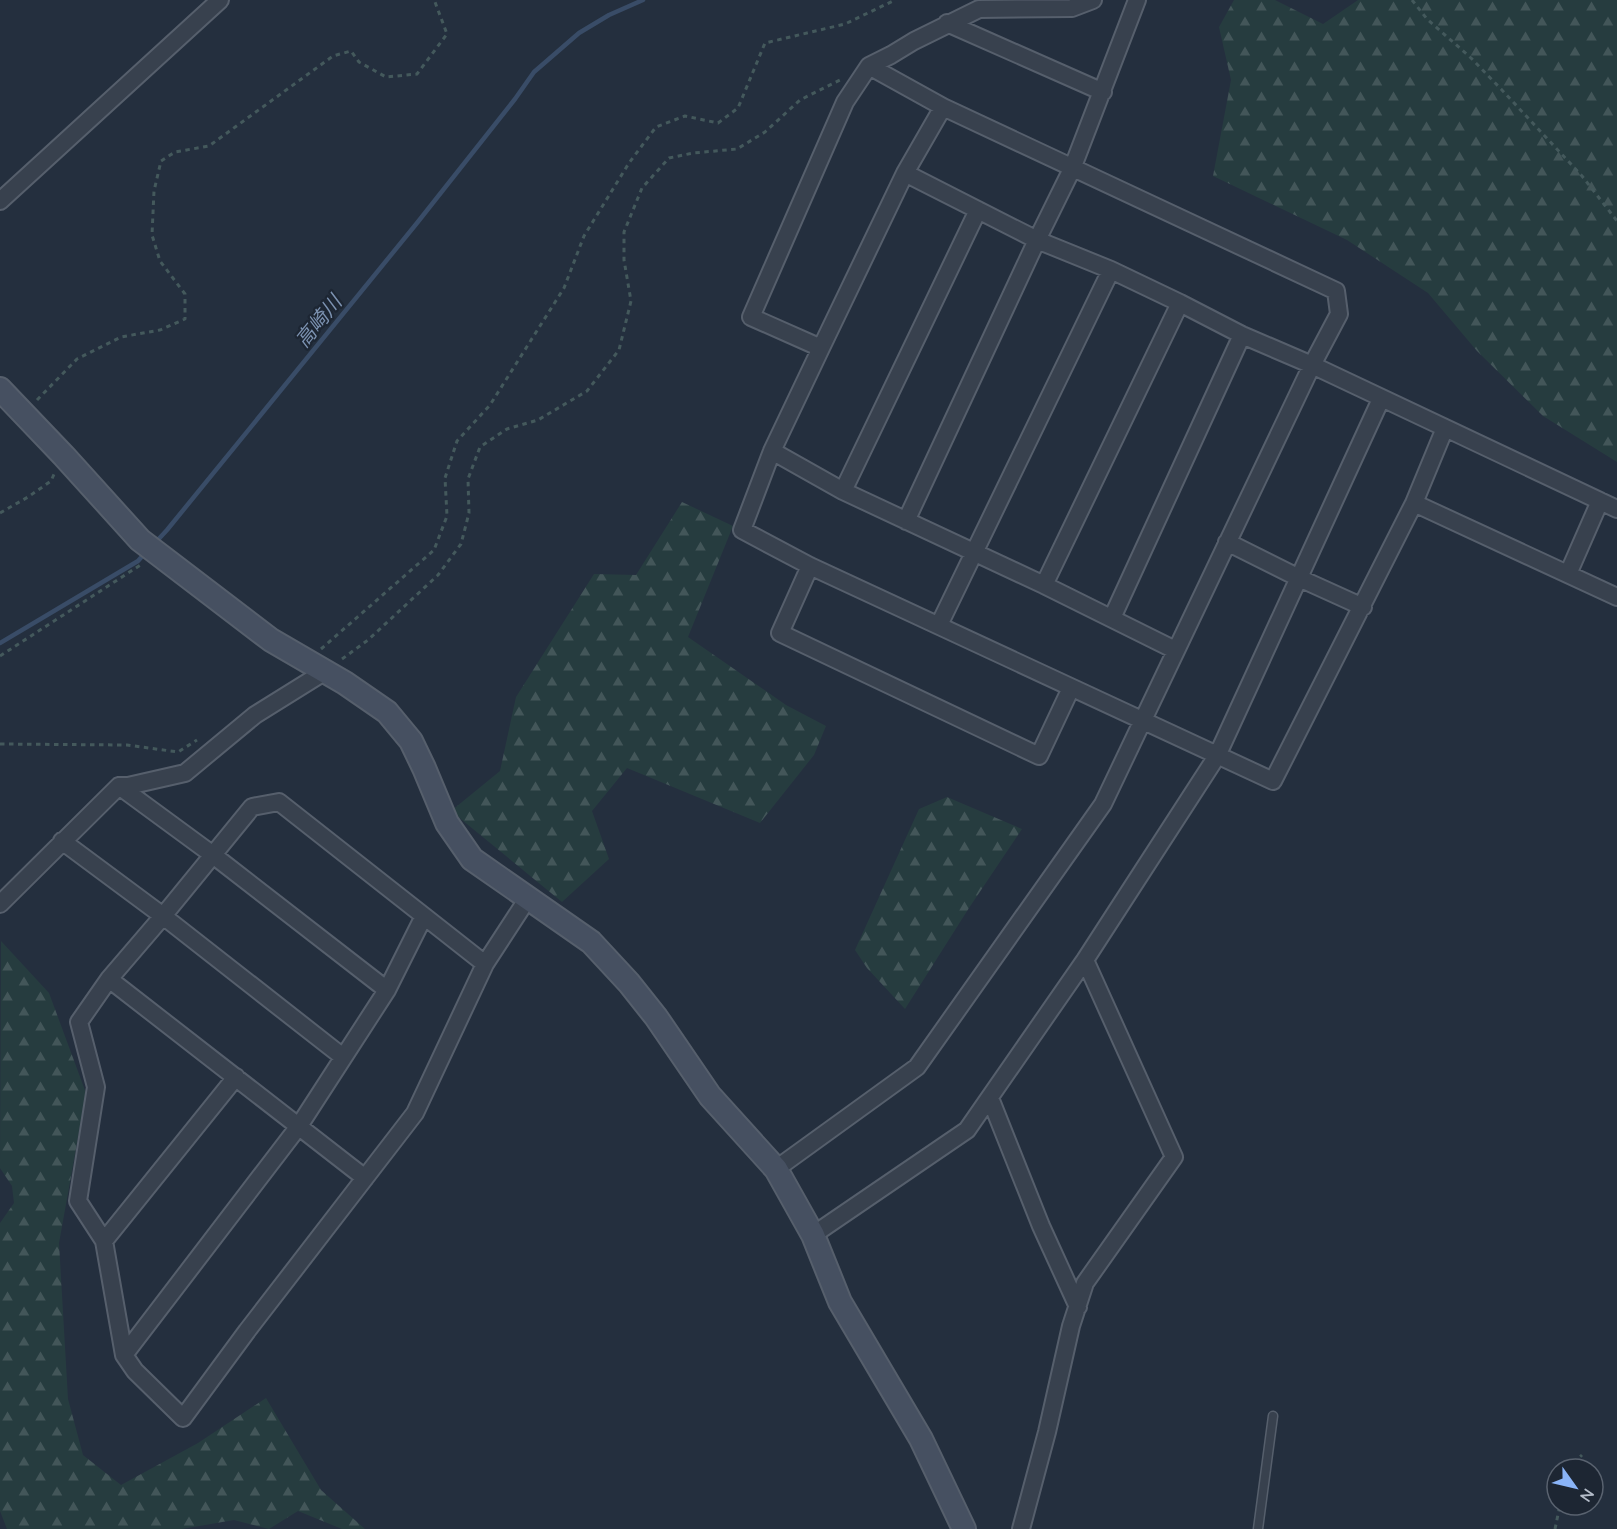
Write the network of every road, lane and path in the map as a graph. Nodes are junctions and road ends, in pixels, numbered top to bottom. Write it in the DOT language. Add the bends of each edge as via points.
graph roads {
  1 [pos="220,0"];
  2 [pos="436,0"];
  3 [pos="895,0"];
  4 [pos="1093,0"];
  5 [pos="1137,0"];
  6 [pos="1412,0"];
  7 [pos="947,23"];
  8 [pos="868,66"];
  9 [pos="840,80"];
  10 [pos="1103,93"];
  11 [pos="943,107"];
  12 [pos="1072,169"];
  13 [pos="905,173"];
  14 [pos="0,201"];
  15 [pos="978,210"];
  16 [pos="1617,221"];
  17 [pos="1037,240"];
  18 [pos="1111,270"];
  19 [pos="1180,303"];
  20 [pos="1242,335"];
  21 [pos="821,348"];
  22 [pos="1312,365"];
  23 [pos="0,389"];
  24 [pos="1381,399"];
  25 [pos="23,414"];
  26 [pos="1445,428"];
  27 [pos="772,451"];
  28 [pos="64,456"];
  29 [pos="843,491"];
  30 [pos="1600,501"];
  31 [pos="1414,503"];
  32 [pos="1617,509"];
  33 [pos="0,513"];
  34 [pos="906,521"];
  35 [pos="1227,542"];
  36 [pos="156,553"];
  37 [pos="975,553"];
  38 [pos="810,566"];
  39 [pos="1568,574"];
  40 [pos="1299,578"];
  41 [pos="1044,585"];
  42 [pos="1617,597"];
  43 [pos="1363,607"];
  44 [pos="1112,618"];
  45 [pos="939,625"];
  46 [pos="1175,650"];
  47 [pos="0,656"];
  48 [pos="315,666"];
  49 [pos="1071,688"];
  50 [pos="1141,721"];
  51 [pos="206,734"];
  52 [pos="0,744"];
  53 [pos="1217,756"];
  54 [pos="119,786"];
  55 [pos="62,841"];
  56 [pos="213,855"];
  57 [pos="528,898"];
  58 [pos="0,904"];
  59 [pos="163,916"];
  60 [pos="424,916"];
  61 [pos="1085,960"];
  62 [pos="485,964"];
  63 [pos="109,979"];
  64 [pos="387,990"];
  65 [pos="343,1058"];
  66 [pos="236,1077"];
  67 [pos="990,1098"];
  68 [pos="299,1126"];
  69 [pos="776,1169"];
  70 [pos="366,1178"];
  71 [pos="813,1235"];
  72 [pos="104,1241"];
  73 [pos="1078,1307"];
  74 [pos="124,1355"];
  75 [pos="1273,1416"];
  76 [pos="964,1529"];
  77 [pos="1021,1529"];
  78 [pos="1258,1529"];
  1 -- 14 [label="street"];
  2 -- 25 [label="path" via="447,34 417,74 386,77 359,62 351,51 333,56 209,146 175,152 161,161 154,191 152,235 160,261 185,294 185,319 160,330 121,337 77,359"];
  3 -- 48 [label="path" via="845,24 765,44 738,108 718,123 685,116 656,127 628,163 584,236 564,288 490,405 457,441 445,478 447,516 434,550"];
  4 -- 7 [label="street" via="1072,8 979,9"];
  5 -- 10 [label="street"];
  6 -- 16 [label="path" via="1582,176"];
  7 -- 8 [label="street"];
  7 -- 10 [label="street"];
  8 -- 11 [label="street"];
  8 -- 21 [label="street" via="846,102 751,317"];
  9 -- 48 [label="path" via="800,100 765,132 737,149 669,158 642,188 624,232 631,302 619,350 587,391 537,420 507,429 480,447 468,479 469,513 461,544 438,575 368,640"];
  10 -- 12 [label="street"];
  11 -- 12 [label="street"];
  11 -- 13 [label="street"];
  12 -- 17 [label="street"];
  12 -- 22 [label="street" via="1336,291 1339,314"];
  13 -- 15 [label="street"];
  13 -- 21 [label="street"];
  15 -- 17 [label="street"];
  15 -- 29 [label="street"];
  17 -- 18 [label="street"];
  17 -- 34 [label="street"];
  18 -- 19 [label="street"];
  18 -- 37 [label="street"];
  19 -- 20 [label="street"];
  19 -- 41 [label="street"];
  20 -- 22 [label="street"];
  20 -- 44 [label="street"];
  21 -- 27 [label="street"];
  22 -- 24 [label="street"];
  22 -- 35 [label="street"];
  23 -- 25 [label="street"];
  24 -- 26 [label="street"];
  24 -- 40 [label="street"];
  25 -- 28 [label="street"];
  26 -- 30 [label="street"];
  26 -- 31 [label="street"];
  27 -- 29 [label="street"];
  27 -- 38 [label="street" via="742,530"];
  28 -- 33 [label="path" via="51,481"];
  28 -- 36 [label="street"];
  29 -- 34 [label="street"];
  30 -- 32 [label="street"];
  30 -- 39 [label="street"];
  31 -- 39 [label="street"];
  31 -- 43 [label="street"];
  34 -- 37 [label="street"];
  35 -- 40 [label="street"];
  35 -- 46 [label="street"];
  36 -- 47 [label="path"];
  36 -- 48 [label="street" via="271,640"];
  37 -- 41 [label="street"];
  37 -- 45 [label="street"];
  38 -- 45 [label="street"];
  38 -- 49 [label="street" via="780,633 1039,756"];
  39 -- 42 [label="street"];
  40 -- 43 [label="street"];
  40 -- 53 [label="street"];
  41 -- 44 [label="street"];
  43 -- 53 [label="street" via="1273,781"];
  44 -- 46 [label="street"];
  45 -- 49 [label="street"];
  46 -- 50 [label="street"];
  48 -- 54 [label="street" via="185,773"];
  48 -- 57 [label="street" via="387,712 411,741 447,823 472,858"];
  49 -- 50 [label="street"];
  50 -- 53 [label="street"];
  50 -- 69 [label="street" via="1103,804 917,1066"];
  51 -- 52 [label="path" via="178,752 127,745"];
  53 -- 61 [label="street"];
  54 -- 55 [label="street"];
  54 -- 56 [label="street"];
  55 -- 58 [label="street"];
  55 -- 59 [label="street"];
  56 -- 59 [label="street"];
  56 -- 60 [label="street" via="252,807 279,802"];
  56 -- 64 [label="street"];
  57 -- 62 [label="street"];
  57 -- 69 [label="street" via="591,942 629,983 710,1096"];
  59 -- 63 [label="street"];
  59 -- 65 [label="street"];
  60 -- 62 [label="street"];
  60 -- 64 [label="street"];
  61 -- 67 [label="street"];
  61 -- 73 [label="street" via="1174,1157 1085,1283"];
  62 -- 70 [label="street" via="415,1113"];
  63 -- 66 [label="street"];
  63 -- 72 [label="street" via="79,1023 96,1087 78,1201"];
  64 -- 65 [label="street"];
  65 -- 68 [label="street"];
  66 -- 68 [label="street"];
  66 -- 72 [label="street"];
  67 -- 71 [label="street" via="967,1130"];
  67 -- 73 [label="street"];
  68 -- 70 [label="street"];
  68 -- 74 [label="street"];
  69 -- 71 [label="street"];
  70 -- 74 [label="street" via="183,1418"];
  71 -- 76 [label="street" via="840,1302 921,1439"];
  72 -- 74 [label="street"];
  73 -- 77 [label="street"];
  75 -- 78 [label="lane"];
}
